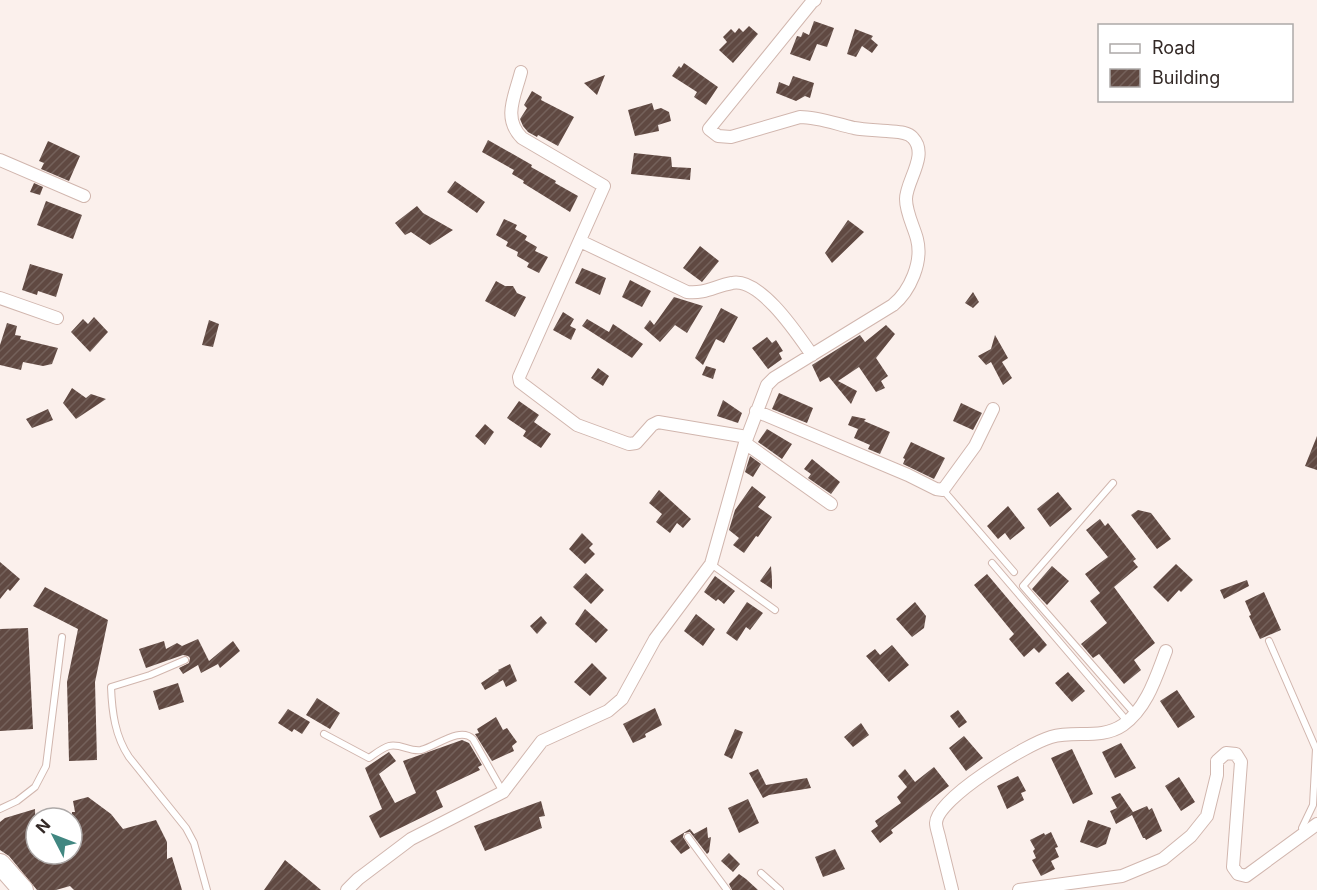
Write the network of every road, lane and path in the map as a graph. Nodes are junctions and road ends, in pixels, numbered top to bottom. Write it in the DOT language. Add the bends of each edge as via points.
graph roads {
  1 [pos="815,0"];
  2 [pos="521,72"];
  3 [pos="0,160"];
  4 [pos="84,196"];
  5 [pos="580,241"];
  6 [pos="0,298"];
  7 [pos="57,318"];
  8 [pos="812,355"];
  9 [pos="993,409"];
  10 [pos="756,411"];
  11 [pos="746,440"];
  12 [pos="1113,483"];
  13 [pos="943,490"];
  14 [pos="831,504"];
  15 [pos="992,563"];
  16 [pos="711,564"];
  17 [pos="1014,572"];
  18 [pos="776,610"];
  19 [pos="62,637"];
  20 [pos="1269,641"];
  21 [pos="1166,651"];
  22 [pos="185,660"];
  23 [pos="1131,718"];
  24 [pos="324,734"];
  25 [pos="503,792"];
  26 [pos="0,809"];
  27 [pos="1317,824"];
  28 [pos="1304,833"];
  29 [pos="688,837"];
  30 [pos="0,864"];
  31 [pos="761,873"];
  32 [pos="23,890"];
  33 [pos="207,890"];
  34 [pos="347,890"];
  35 [pos="727,890"];
  36 [pos="780,890"];
  37 [pos="952,890"];
  38 [pos="1019,890"];
  1 -- 8 [label="street" via="709,129 718,136 731,137 809,117 905,133 919,150 906,203 918,242 911,285 902,298"];
  2 -- 5 [label="street" via="510,116 514,130 604,186"];
  3 -- 4 [label="street"];
  5 -- 8 [label="street" via="687,292 705,292 733,282 748,285 779,310"];
  5 -- 11 [label="street" via="519,376 520,382 577,425 629,444 636,443 658,422"];
  6 -- 7 [label="street"];
  8 -- 10 [label="street" via="767,385"];
  9 -- 13 [label="street" via="975,446"];
  10 -- 11 [label="street"];
  10 -- 13 [label="street"];
  11 -- 14 [label="street"];
  11 -- 16 [label="street"];
  12 -- 23 [label="lane" via="1023,586"];
  13 -- 17 [label="lane"];
  15 -- 23 [label="lane"];
  16 -- 18 [label="lane"];
  16 -- 25 [label="street" via="655,639 622,699 608,711 542,741"];
  19 -- 26 [label="lane" via="46,766 35,787"];
  20 -- 28 [label="lane" via="1316,749 1313,805 1302,828"];
  21 -- 23 [label="street" via="1146,699"];
  22 -- 33 [label="lane" via="111,687 112,711 125,752 194,843"];
  23 -- 37 [label="street" via="1110,732 1065,734 1034,744 1005,759 950,800 939,811 936,823"];
  24 -- 25 [label="lane" via="369,758 388,746 420,750 461,734 469,735"];
  25 -- 34 [label="street" via="411,839"];
  27 -- 28 [label="street"];
  28 -- 38 [label="street" via="1246,876 1238,874 1233,867 1241,762 1236,754 1226,753 1217,761 1207,816 1191,836 1163,859 1122,876"];
  29 -- 35 [label="lane"];
  30 -- 32 [label="main road"];
  31 -- 36 [label="lane"];
}
